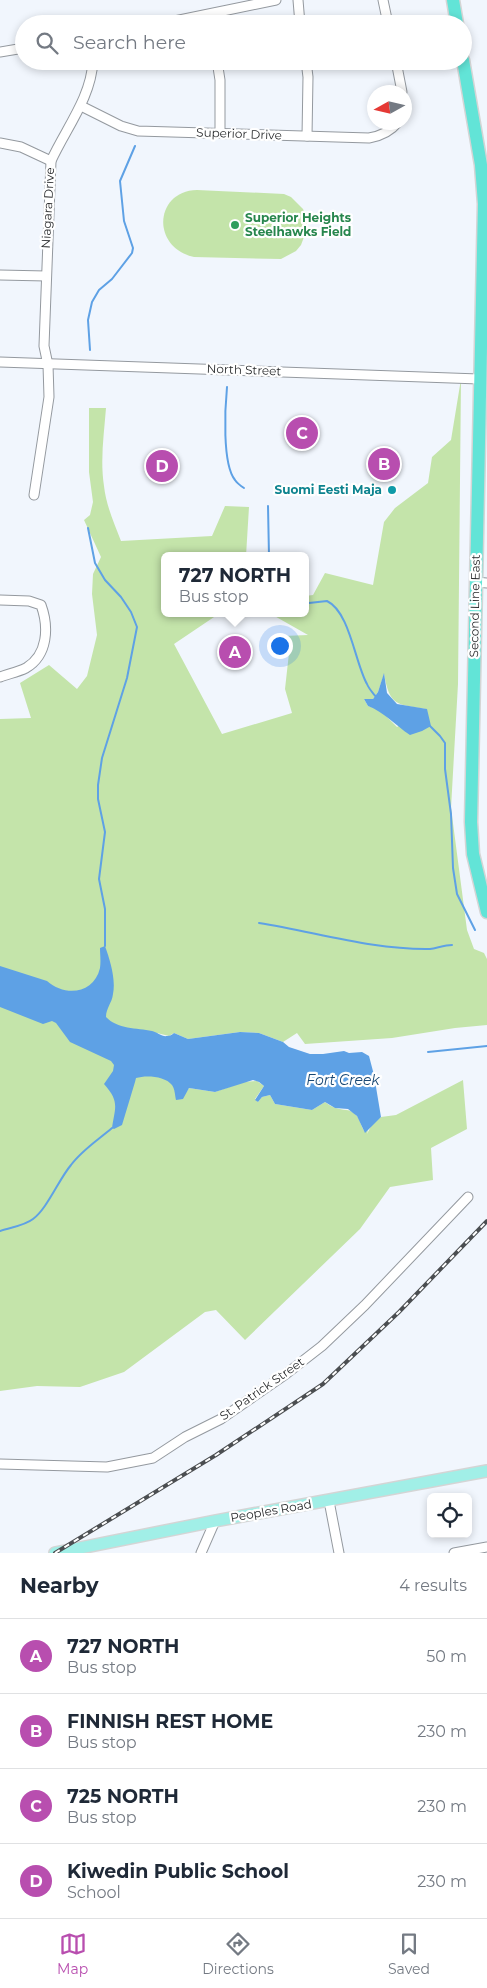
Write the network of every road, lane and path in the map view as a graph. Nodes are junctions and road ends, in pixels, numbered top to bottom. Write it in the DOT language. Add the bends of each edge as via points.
graph roads {
  1 [pos="276,0"];
  2 [pos="298,0"];
  3 [pos="384,0"];
  4 [pos="453,0"];
  5 [pos="223,15"];
  6 [pos="299,15"];
  7 [pos="386,15"];
  8 [pos="456,15"];
  9 [pos="15,50"];
  10 [pos="0,52"];
  11 [pos="92,70"];
  12 [pos="218,70"];
  13 [pos="307,70"];
  14 [pos="398,70"];
  15 [pos="465,70"];
  16 [pos="401,85"];
  17 [pos="81,106"];
  18 [pos="391,130"];
  19 [pos="220,133"];
  20 [pos="307,136"];
  21 [pos="0,143"];
  22 [pos="51,161"];
  23 [pos="0,274"];
  24 [pos="46,276"];
  25 [pos="480,344"];
  26 [pos="487,360"];
  27 [pos="0,362"];
  28 [pos="48,365"];
  29 [pos="483,379"];
  30 [pos="34,495"];
  31 [pos="481,582"];
  32 [pos="0,600"];
  33 [pos="0,677"];
  34 [pos="487,912"];
  35 [pos="468,1197"];
  36 [pos="0,1464"];
  37 [pos="487,1471"];
  38 [pos="329,1501"];
  39 [pos="215,1520"];
  40 [pos="487,1547"];
  41 [pos="55,1553"];
  42 [pos="201,1553"];
  43 [pos="339,1553"];
  44 [pos="454,1553"];
  1 -- 5 [label="street"];
  2 -- 6 [label="street"];
  3 -- 7 [label="street"];
  4 -- 8 [label="highway"];
  9 -- 10 [label="street"];
  11 -- 17 [label="street, Niagara Drive"];
  12 -- 19 [label="street"];
  13 -- 20 [label="street"];
  14 -- 16 [label="street"];
  15 -- 25 [label="highway, Second Line East" via="481,165 484,204"];
  17 -- 19 [label="street, Superior Drive" via="130,130"];
  17 -- 22 [label="street, Niagara Drive"];
  18 -- 20 [label="street, Superior Drive" via="379,137 369,138"];
  19 -- 20 [label="street, Superior Drive"];
  21 -- 22 [label="street" via="21,147"];
  22 -- 24 [label="street, Niagara Drive"];
  23 -- 24 [label="street"];
  24 -- 28 [label="street, Niagara Drive" via="44,346"];
  25 -- 26 [label="main road"];
  25 -- 29 [label="highway, Second Line East"];
  27 -- 28 [label="street, North Street"];
  28 -- 29 [label="street, North Street"];
  28 -- 30 [label="street, Niagara Drive" via="49,397"];
  29 -- 31 [label="highway, Second Line East"];
  31 -- 34 [label="highway, Second Line East" via="471,822 475,862"];
  32 -- 33 [label="street" via="29,601 41,605 46,616 46,631 44,646 37,658 26,668"];
  35 -- 36 [label="street, St. Patrick Street" via="322,1346 220,1419 152,1458 107,1467"];
  37 -- 38 [label="main road, Peoples Road"];
  38 -- 39 [label="main road, Peoples Road"];
  38 -- 43 [label="street"];
  39 -- 41 [label="main road, Peoples Road"];
  39 -- 42 [label="street"];
  40 -- 44 [label="street"];
}
